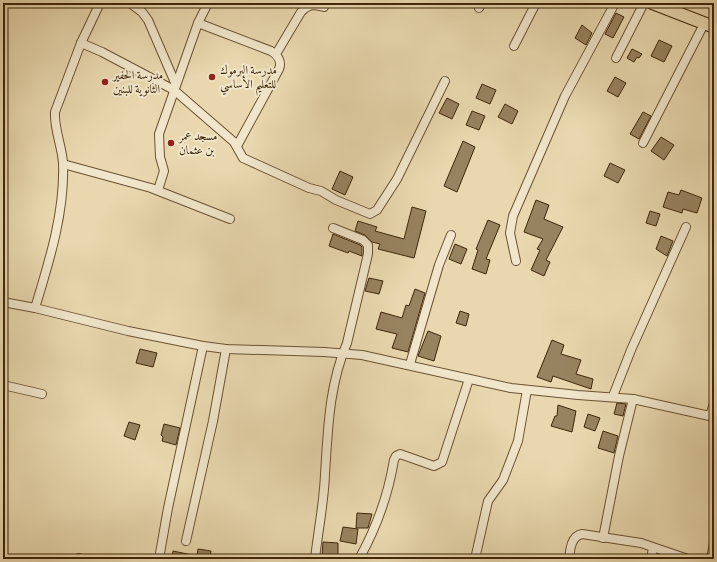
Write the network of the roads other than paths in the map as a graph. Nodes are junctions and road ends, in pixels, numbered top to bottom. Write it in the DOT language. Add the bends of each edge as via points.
graph roads {
  1 [pos="100,3"];
  2 [pos="130,3"];
  3 [pos="208,3"];
  4 [pos="536,3"];
  5 [pos="614,3"];
  6 [pos="644,3"];
  7 [pos="652,3"];
  8 [pos="324,7"];
  9 [pos="198,23"];
  10 [pos="709,25"];
  11 [pos="80,43"];
  12 [pos="514,46"];
  13 [pos="276,54"];
  14 [pos="616,58"];
  15 [pos="444,81"];
  16 [pos="175,88"];
  17 [pos="643,143"];
  18 [pos="236,146"];
  19 [pos="63,164"];
  20 [pos="158,190"];
  21 [pos="230,219"];
  22 [pos="686,227"];
  23 [pos="333,228"];
  24 [pos="451,235"];
  25 [pos="516,261"];
  26 [pos="3,302"];
  27 [pos="36,308"];
  28 [pos="202,346"];
  29 [pos="226,349"];
  30 [pos="341,354"];
  31 [pos="410,364"];
  32 [pos="469,379"];
  33 [pos="3,386"];
  34 [pos="527,390"];
  35 [pos="42,394"];
  36 [pos="613,396"];
  37 [pos="633,399"];
  38 [pos="714,403"];
  39 [pos="712,416"];
  40 [pos="603,538"];
  41 [pos="186,541"];
  42 [pos="714,543"];
  43 [pos="653,548"];
  44 [pos="159,559"];
  45 [pos="315,559"];
  46 [pos="359,559"];
  47 [pos="475,559"];
  48 [pos="569,559"];
  49 [pos="651,559"];
  50 [pos="688,559"];
  51 [pos="711,559"];
  1 -- 11 [label="street"];
  2 -- 16 [label="street" via="148,20"];
  3 -- 9 [label="street"];
  4 -- 12 [label="street"];
  5 -- 25 [label="street" via="565,96 514,216 510,233"];
  6 -- 14 [label="street"];
  7 -- 10 [label="main road"];
  8 -- 13 [label="street" via="315,4 306,7"];
  9 -- 13 [label="street"];
  9 -- 16 [label="street"];
  10 -- 17 [label="street"];
  11 -- 16 [label="street"];
  11 -- 19 [label="street" via="55,112"];
  13 -- 18 [label="street" via="280,62 279,69"];
  15 -- 18 [label="street" via="397,179 377,210 370,214 243,158"];
  16 -- 18 [label="street"];
  16 -- 20 [label="street" via="159,134 160,157 164,171"];
  19 -- 20 [label="street"];
  19 -- 27 [label="street" via="62,195 53,244"];
  20 -- 21 [label="street"];
  22 -- 36 [label="street"];
  23 -- 30 [label="street" via="363,240 368,245 347,343"];
  24 -- 31 [label="street" via="439,265"];
  26 -- 27 [label="street"];
  27 -- 28 [label="street"];
  28 -- 29 [label="street"];
  28 -- 44 [label="street"];
  29 -- 30 [label="street"];
  29 -- 41 [label="street"];
  30 -- 31 [label="street" via="362,355"];
  30 -- 45 [label="street" via="330,402"];
  31 -- 32 [label="street"];
  32 -- 34 [label="street"];
  32 -- 46 [label="street" via="442,462 434,466 404,455 396,456 376,528"];
  33 -- 35 [label="street"];
  34 -- 36 [label="street"];
  34 -- 47 [label="street" via="518,441 503,480 488,501"];
  36 -- 37 [label="street"];
  37 -- 39 [label="street"];
  37 -- 40 [label="street"];
  38 -- 39 [label="street"];
  40 -- 43 [label="street"];
  40 -- 48 [label="street" via="582,534 576,536"];
  42 -- 51 [label="street"];
  43 -- 49 [label="street"];
  43 -- 50 [label="street"];
}
